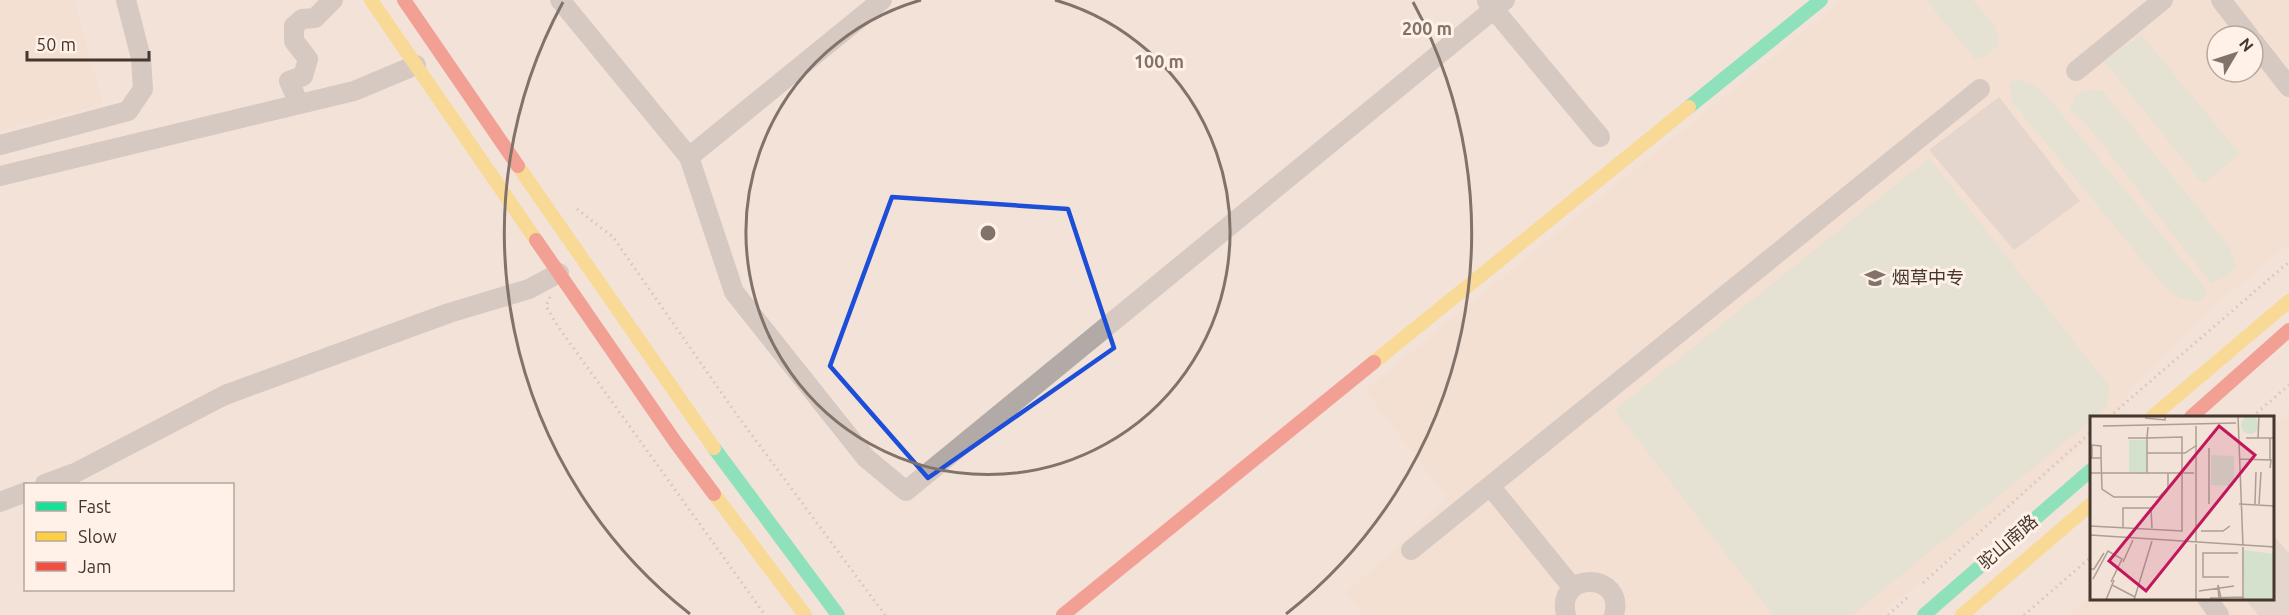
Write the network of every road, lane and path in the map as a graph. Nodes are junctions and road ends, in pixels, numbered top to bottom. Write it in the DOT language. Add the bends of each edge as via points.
graph roads {
  1 [pos="126,0"];
  2 [pos="333,0"];
  3 [pos="371,0"];
  4 [pos="404,0"];
  5 [pos="560,0"];
  6 [pos="882,0"];
  7 [pos="1821,0"];
  8 [pos="2163,0"];
  9 [pos="2221,0"];
  10 [pos="1495,3"];
  11 [pos="2240,24"];
  12 [pos="2265,56"];
  13 [pos="416,65"];
  14 [pos="2076,71"];
  15 [pos="2289,87"];
  16 [pos="1980,89"];
  17 [pos="299,104"];
  18 [pos="1600,137"];
  19 [pos="0,145"];
  20 [pos="689,157"];
  21 [pos="0,176"];
  22 [pos="576,207"];
  23 [pos="2289,262"];
  24 [pos="560,273"];
  25 [pos="2289,301"];
  26 [pos="2289,330"];
  27 [pos="2289,385"];
  28 [pos="2110,416"];
  29 [pos="2153,416"];
  30 [pos="2192,416"];
  31 [pos="2253,416"];
  32 [pos="2090,433"];
  33 [pos="2090,471"];
  34 [pos="48,483"];
  35 [pos="1490,486"];
  36 [pos="24,493"];
  37 [pos="0,502"];
  38 [pos="2090,505"];
  39 [pos="1411,550"];
  40 [pos="2090,558"];
  41 [pos="1923,583"];
  42 [pos="1573,588"];
  43 [pos="1914,591"];
  44 [pos="2208,600"];
  45 [pos="765,615"];
  46 [pos="805,615"];
  47 [pos="838,615"];
  48 [pos="885,615"];
  49 [pos="1063,615"];
  50 [pos="1566,615"];
  51 [pos="1614,615"];
  52 [pos="1888,615"];
  53 [pos="1924,615"];
  54 [pos="1962,615"];
  55 [pos="2024,615"];
  56 [pos="2219,615"];
  1 -- 19 [label="street" via="141,58 143,89 128,111"];
  2 -- 17 [label="street" via="315,18 302,19 294,26 294,41 308,58 303,76 289,81"];
  3 -- 13 [label="main road"];
  4 -- 47 [label="main road" via="702,432"];
  5 -- 20 [label="street"];
  6 -- 20 [label="street"];
  7 -- 49 [label="main road"];
  8 -- 14 [label="street"];
  9 -- 11 [label="street"];
  10 -- 18 [label="street"];
  10 -- 20 [label="street" via="906,491 866,458 734,292"];
  12 -- 15 [label="street"];
  13 -- 17 [label="street" via="354,91"];
  13 -- 24 [label="main road"];
  16 -- 35 [label="street"];
  17 -- 21 [label="street"];
  22 -- 48 [label="path" via="613,237 737,415"];
  23 -- 28 [label="path"];
  24 -- 34 [label="street" via="529,289 449,313 225,395 75,473"];
  24 -- 45 [label="path" via="546,306 557,326"];
  24 -- 46 [label="main road" via="676,443"];
  25 -- 29 [label="main road"];
  26 -- 30 [label="main road"];
  27 -- 31 [label="path"];
  32 -- 41 [label="path"];
  33 -- 53 [label="main road, 驼山南路"];
  35 -- 39 [label="street"];
  35 -- 42 [label="street"];
  36 -- 37 [label="street"];
  38 -- 54 [label="main road, 驼山南路"];
  40 -- 55 [label="path"];
  42 -- 50 [label="street" via="1567,597"];
  42 -- 51 [label="street" via="1586,582 1602,584 1613,596"];
  43 -- 52 [label="path"];
  44 -- 56 [label="street"];
}
